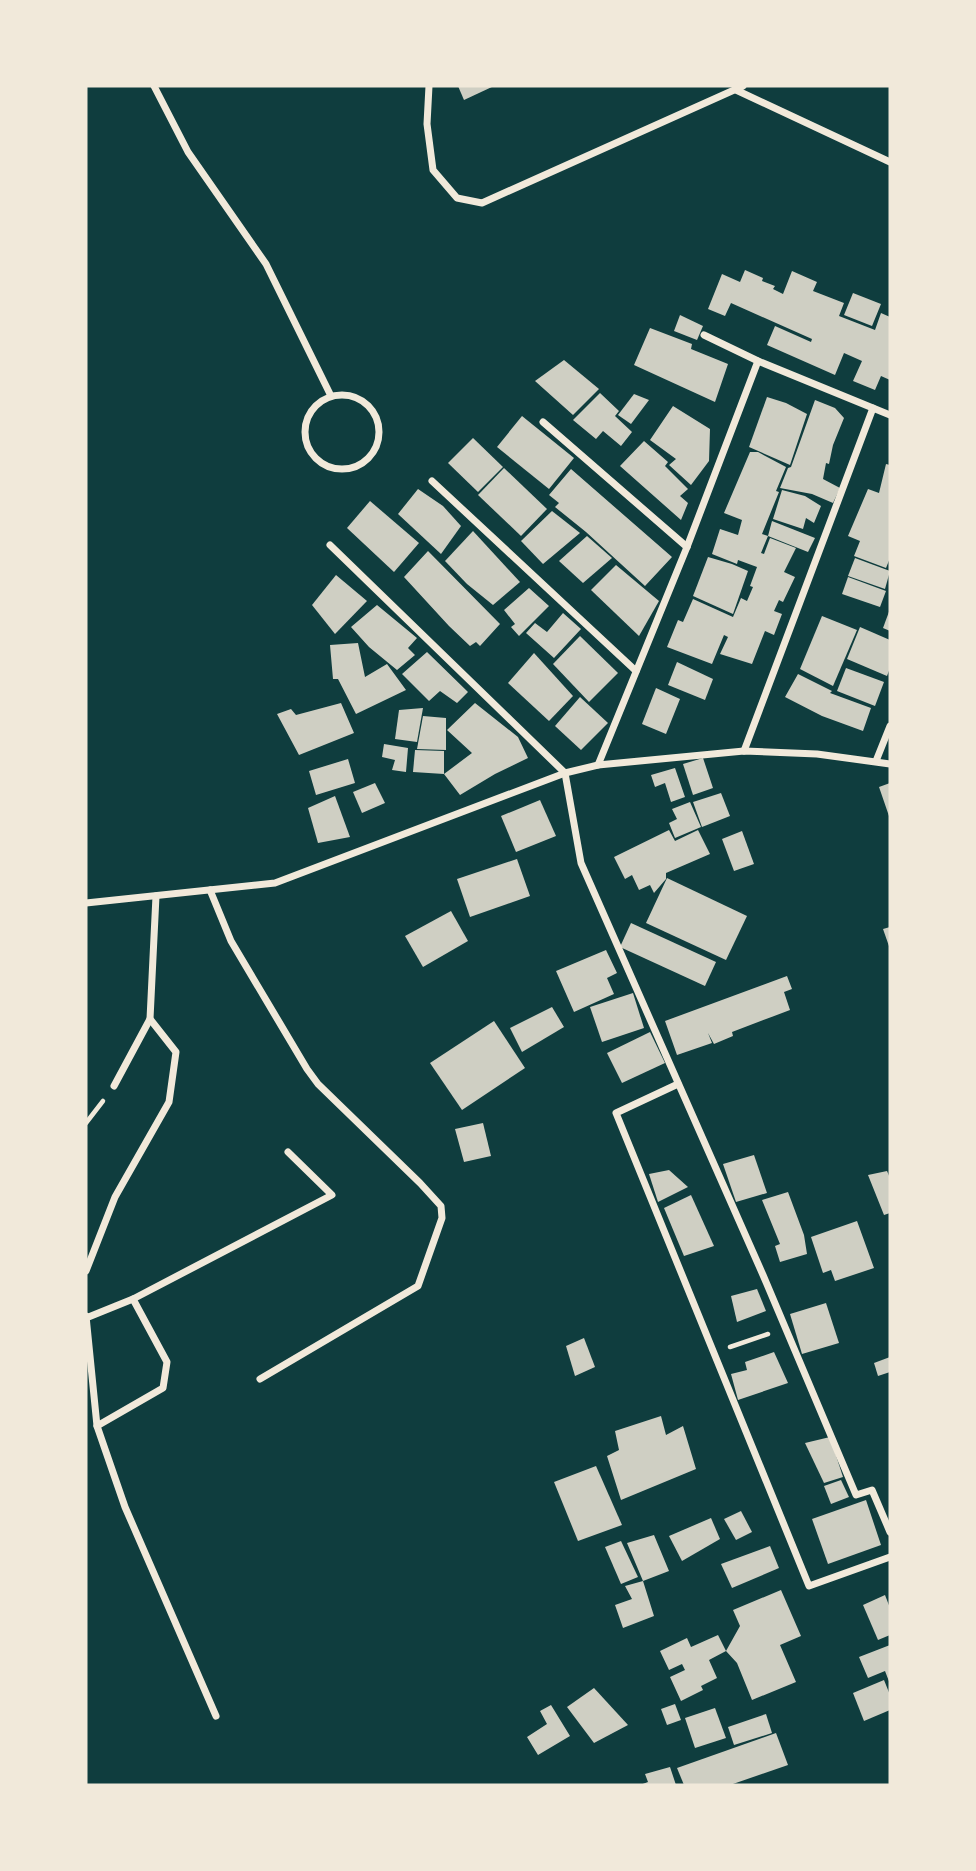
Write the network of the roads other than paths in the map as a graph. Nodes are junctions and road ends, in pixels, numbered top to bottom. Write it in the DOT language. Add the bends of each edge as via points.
graph roads {
  1 [pos="154,86"];
  2 [pos="429,86"];
  3 [pos="740,88"];
  4 [pos="890,162"];
  5 [pos="704,335"];
  6 [pos="758,360"];
  7 [pos="331,396"];
  8 [pos="873,408"];
  9 [pos="890,415"];
  10 [pos="543,422"];
  11 [pos="432,481"];
  12 [pos="330,545"];
  13 [pos="687,547"];
  14 [pos="636,671"];
  15 [pos="890,726"];
  16 [pos="744,751"];
  17 [pos="876,761"];
  18 [pos="890,764"];
  19 [pos="598,765"];
  20 [pos="565,773"];
  21 [pos="211,890"];
  22 [pos="156,896"];
  23 [pos="86,903"];
  24 [pos="149,1019"];
  25 [pos="678,1084"];
  26 [pos="114,1086"];
  27 [pos="288,1152"];
  28 [pos="86,1270"];
  29 [pos="133,1299"];
  30 [pos="86,1317"];
  31 [pos="260,1379"];
  32 [pos="97,1426"];
  33 [pos="887,1516"];
  34 [pos="890,1532"];
  35 [pos="890,1557"];
  36 [pos="216,1716"];
  1 -- 7 [label="street" via="188,152 266,264"];
  2 -- 3 [label="street" via="427,124 433,170 457,198 482,203"];
  3 -- 4 [label="street"];
  5 -- 6 [label="street"];
  6 -- 8 [label="street"];
  6 -- 13 [label="street"];
  7 -- 7 [label="street" via="312,409 307,442 320,462 342,469 354,467 374,452 380,427 368,404 357,397"];
  8 -- 9 [label="street"];
  8 -- 16 [label="street"];
  10 -- 13 [label="street"];
  11 -- 14 [label="street"];
  12 -- 20 [label="street"];
  13 -- 14 [label="street"];
  14 -- 19 [label="street"];
  15 -- 17 [label="street"];
  16 -- 17 [label="street"];
  16 -- 19 [label="street"];
  17 -- 18 [label="street"];
  19 -- 20 [label="street"];
  20 -- 21 [label="street" via="275,883"];
  20 -- 25 [label="street" via="580,863"];
  21 -- 22 [label="street"];
  21 -- 31 [label="street" via="231,941 307,1069 441,1206 442,1218 418,1286"];
  22 -- 23 [label="street"];
  22 -- 24 [label="street"];
  24 -- 26 [label="street"];
  24 -- 28 [label="street" via="176,1052 169,1102 115,1197"];
  25 -- 33 [label="street" via="856,1495 872,1490"];
  25 -- 35 [label="street" via="616,1113 809,1586"];
  27 -- 29 [label="street" via="332,1195"];
  29 -- 30 [label="street"];
  29 -- 32 [label="street" via="167,1362 163,1388"];
  30 -- 32 [label="street"];
  32 -- 36 [label="street" via="125,1507"];
  33 -- 34 [label="street"];
}
